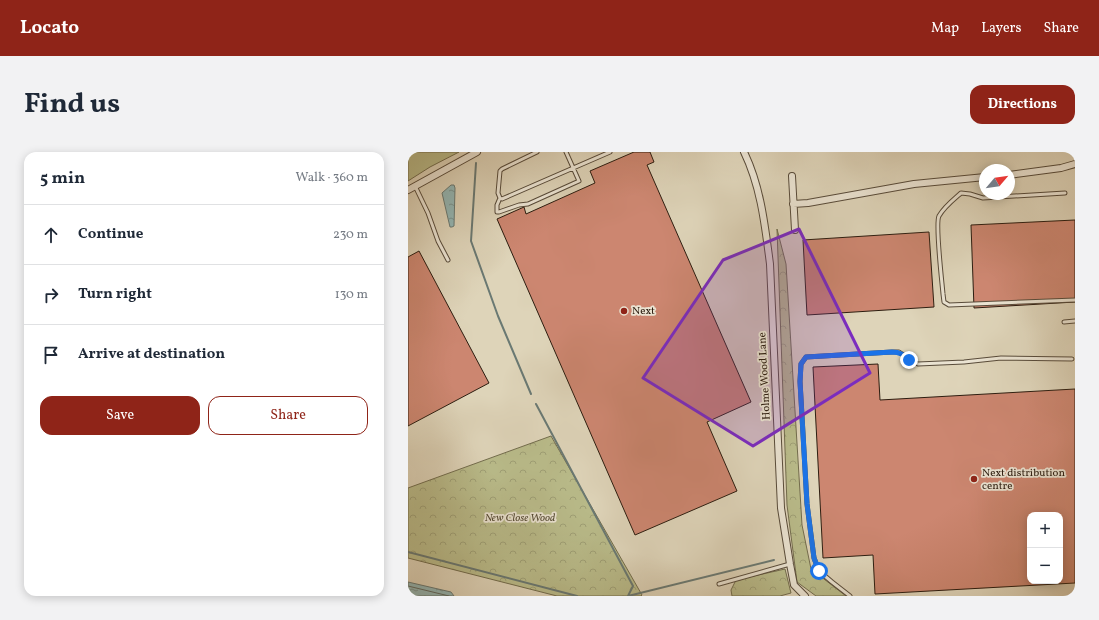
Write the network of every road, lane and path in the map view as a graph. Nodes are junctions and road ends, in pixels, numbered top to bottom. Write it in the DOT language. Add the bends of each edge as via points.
graph roads {
  1 [pos="478,152"];
  2 [pos="537,152"];
  3 [pos="566,152"];
  4 [pos="610,152"];
  5 [pos="744,152"];
  6 [pos="1075,164"];
  7 [pos="573,168"];
  8 [pos="1015,174"];
  9 [pos="792,176"];
  10 [pos="979,178"];
  11 [pos="415,186"];
  12 [pos="408,190"];
  13 [pos="1065,193"];
  14 [pos="500,198"];
  15 [pos="793,204"];
  16 [pos="795,230"];
  17 [pos="448,260"];
  18 [pos="1075,300"];
  19 [pos="1075,321"];
  20 [pos="1064,322"];
  21 [pos="1072,359"];
  22 [pos="790,564"];
  23 [pos="719,584"];
  24 [pos="805,596"];
  25 [pos="850,596"];
  1 -- 11 [label="street"];
  2 -- 14 [label="lane" via="502,169 498,192"];
  3 -- 7 [label="lane"];
  4 -- 7 [label="lane"];
  5 -- 22 [label="street, Holme Wood Lane" via="761,204 770,264 781,508"];
  6 -- 8 [label="street"];
  7 -- 14 [label="lane"];
  7 -- 14 [label="lane" via="579,181 528,204 498,212"];
  9 -- 15 [label="street"];
  10 -- 15 [label="street" via="914,184"];
  11 -- 12 [label="street"];
  11 -- 17 [label="lane"];
  13 -- 18 [label="lane" via="983,198 961,193 938,217 942,294 944,302 949,305"];
  15 -- 16 [label="street"];
  19 -- 20 [label="lane"];
  21 -- 25 [label="lane" via="1001,358 918,364 899,352 806,357 801,364 800,382 807,496 814,558 819,571"];
  22 -- 23 [label="lane"];
  22 -- 24 [label="street, Holme Wood Lane" via="794,585"];
}
